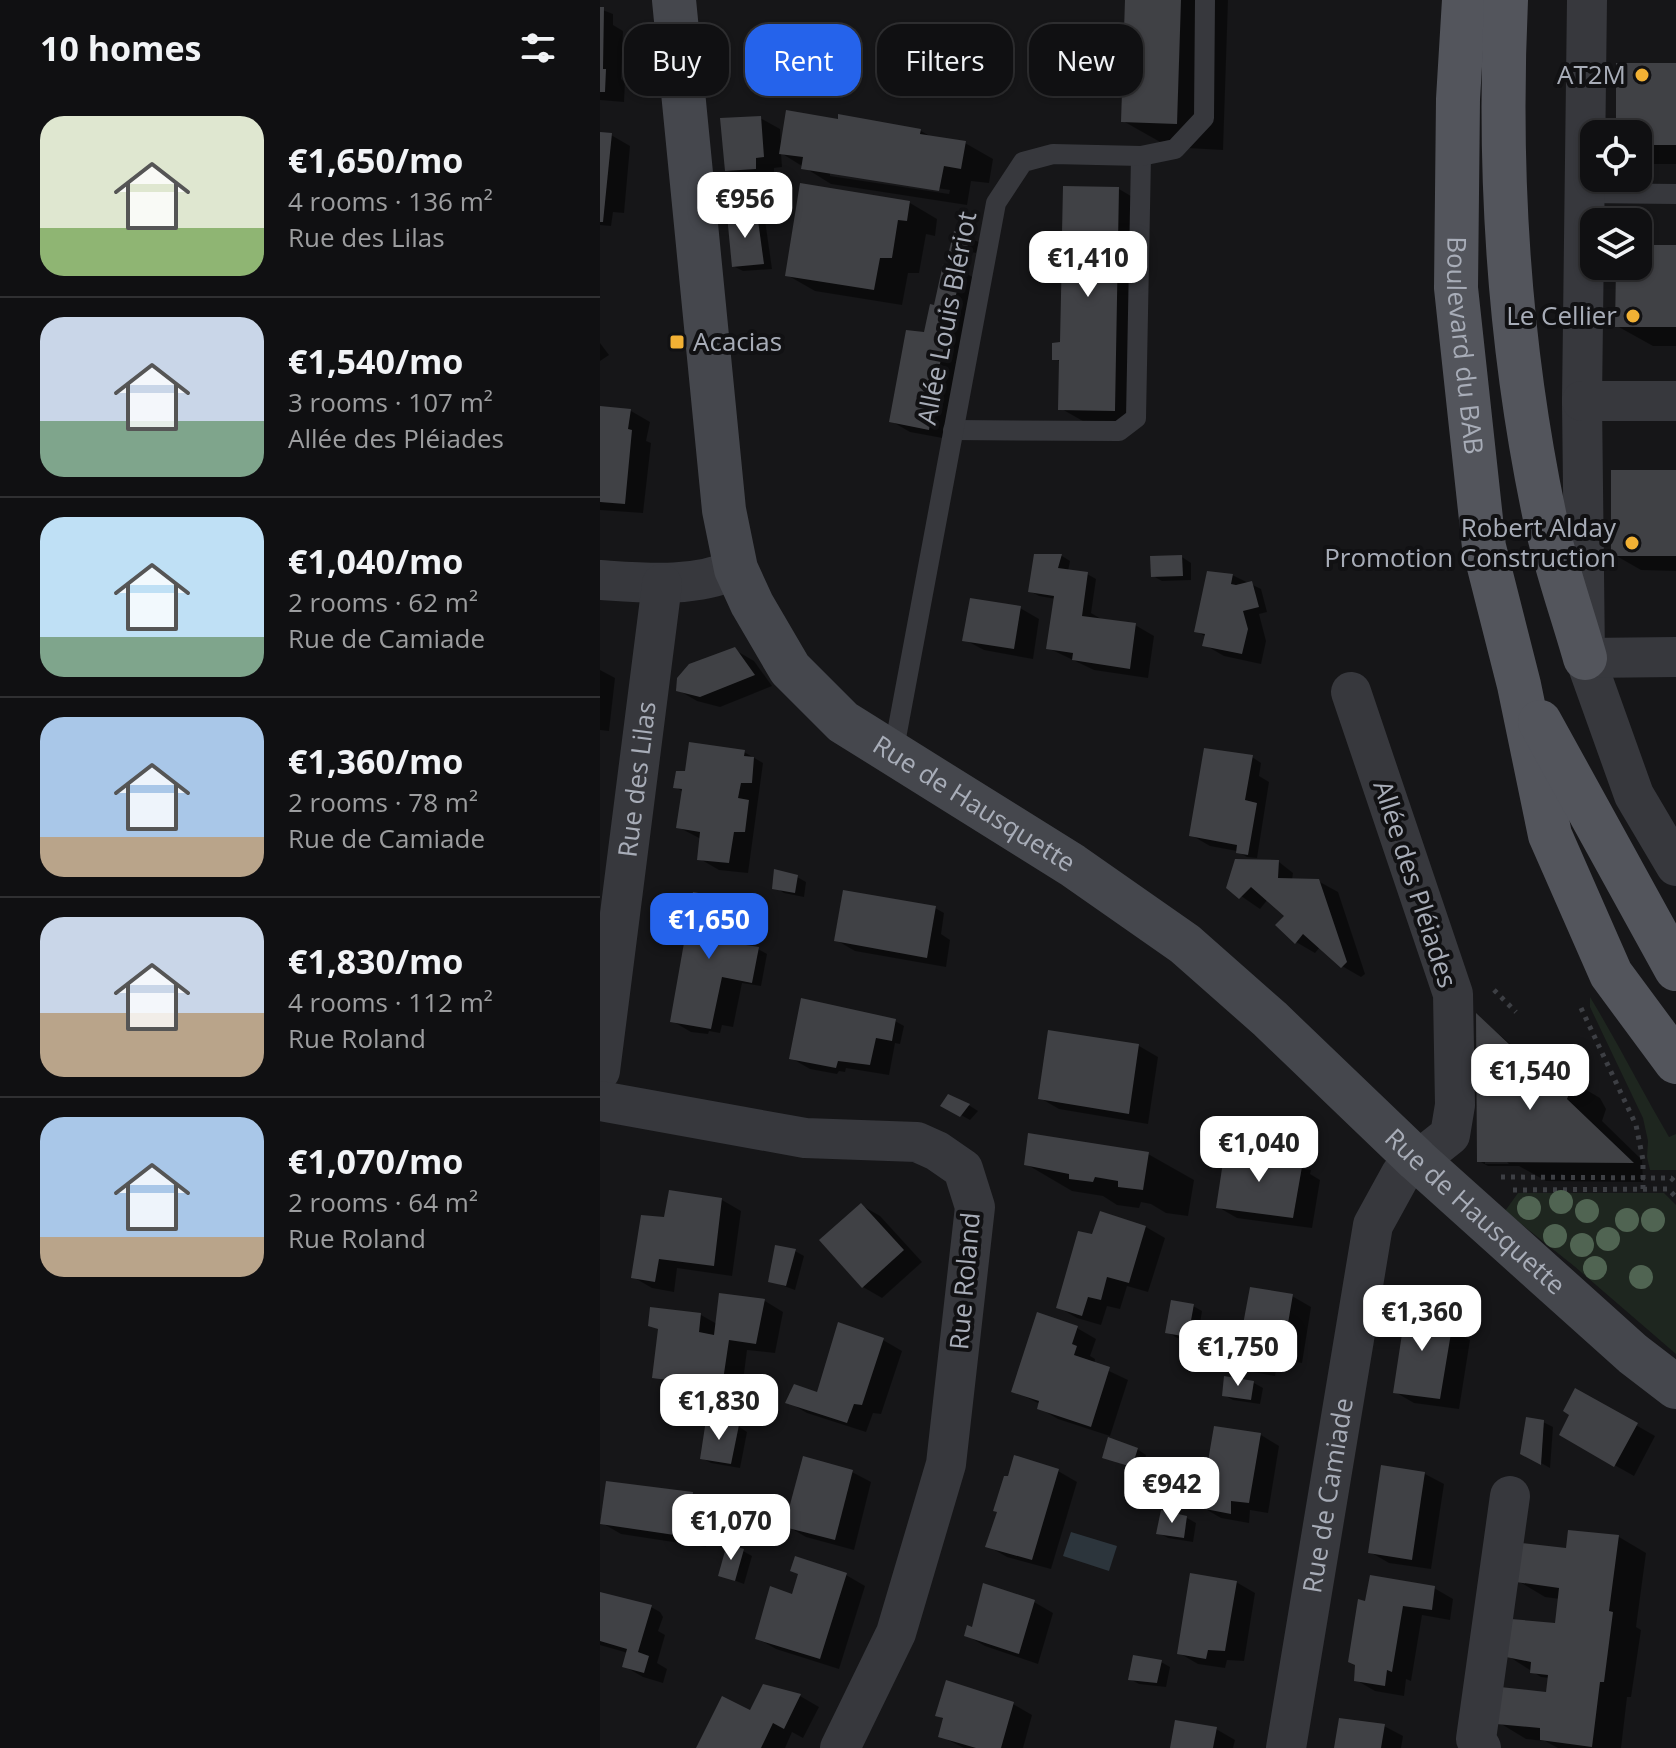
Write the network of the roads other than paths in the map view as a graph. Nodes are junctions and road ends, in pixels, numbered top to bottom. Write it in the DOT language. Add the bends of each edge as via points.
graph roads {
  1 [pos="674,0"];
  2 [pos="1205,0"];
  3 [pos="1464,0"];
  4 [pos="1506,0"];
  5 [pos="1587,0"];
  6 [pos="1141,156"];
  7 [pos="1583,193"];
  8 [pos="1676,194"];
  9 [pos="1582,401"];
  10 [pos="1676,401"];
  11 [pos="953,430"];
  12 [pos="736,569"];
  13 [pos="600,580"];
  14 [pos="662,584"];
  15 [pos="1676,657"];
  16 [pos="1585,658"];
  17 [pos="1519,685"];
  18 [pos="1351,692"];
  19 [pos="893,754"];
  20 [pos="1676,866"];
  21 [pos="1676,969"];
  22 [pos="1676,1062"];
  23 [pos="600,1071"];
  24 [pos="600,1101"];
  25 [pos="1428,1170"];
  26 [pos="1676,1387"];
  27 [pos="1510,1496"];
  28 [pos="840,1748"];
  29 [pos="1286,1748"];
  30 [pos="1481,1748"];
  1 -- 12 [label="street, Rue de Hausquette" via="724,510"];
  2 -- 6 [label="lane, Allée Louis Blériot" via="1204,118 1175,149"];
  3 -- 17 [label="main road, Boulevard du BAB" via="1456,288 1484,547"];
  4 -- 16 [label="main road" via="1502,80 1508,253 1523,400 1545,521"];
  5 -- 7 [label="street"];
  6 -- 11 [label="lane, Allée Louis Blériot" via="1053,154 1023,162 996,203"];
  6 -- 11 [label="lane" via="1136,418 1119,431"];
  7 -- 8 [label="lane"];
  7 -- 9 [label="street"];
  9 -- 10 [label="street"];
  9 -- 16 [label="street"];
  11 -- 19 [label="lane, Allée Louis Blériot"];
  12 -- 14 [label="street" via="718,577"];
  12 -- 19 [label="street, Rue de Hausquette" via="790,669 843,722"];
  13 -- 14 [label="street"];
  14 -- 23 [label="street, Rue des Lilas"];
  15 -- 16 [label="street"];
  16 -- 20 [label="street" via="1634,795"];
  17 -- 21 [label="main road, Boulevard du BAB"];
  17 -- 22 [label="main road, Boulevard du BAB" via="1550,835 1611,974"];
  18 -- 25 [label="street, Allée des Pléiades" via="1453,994 1455,1105 1450,1135"];
  19 -- 25 [label="street, Rue de Hausquette" via="1072,865 1185,944"];
  24 -- 28 [label="street, Rue Roland" via="805,1138 917,1142 963,1169 975,1207 946,1464 896,1633"];
  25 -- 26 [label="street, Rue de Hausquette"];
  25 -- 29 [label="street, Rue de Camiade" via="1401,1174 1373,1225"];
  27 -- 30 [label="street" via="1476,1739"];
}
